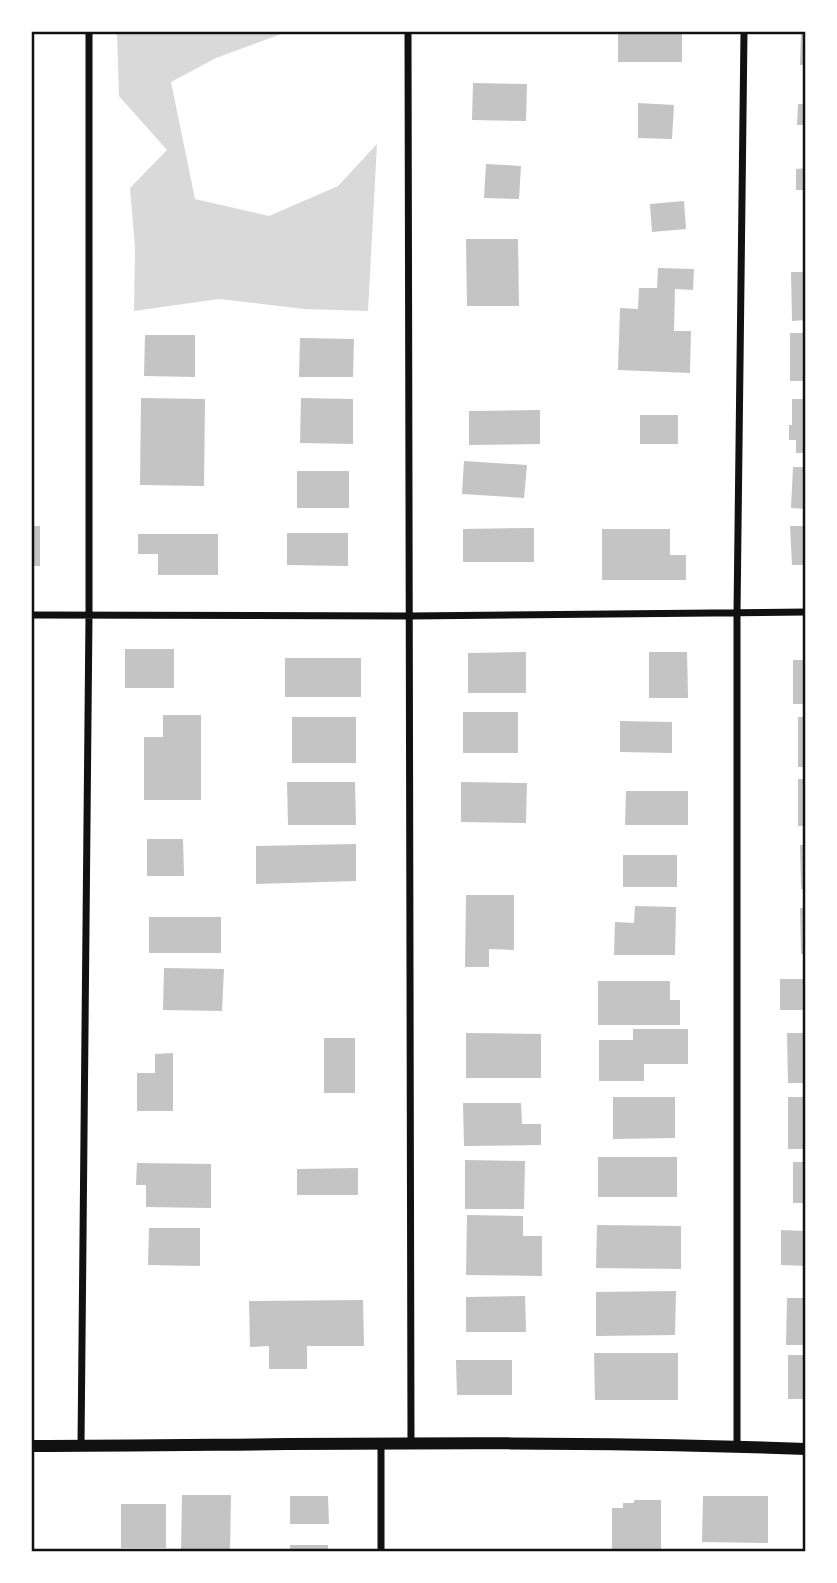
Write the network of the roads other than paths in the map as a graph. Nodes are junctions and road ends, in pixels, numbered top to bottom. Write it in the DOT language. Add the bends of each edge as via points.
graph roads {
  1 [pos="89,32"];
  2 [pos="408,32"];
  3 [pos="744,32"];
  4 [pos="806,612"];
  5 [pos="737,613"];
  6 [pos="32,615"];
  7 [pos="89,615"];
  8 [pos="410,616"];
  9 [pos="411,1442"];
  10 [pos="381,1444"];
  11 [pos="32,1446"];
  12 [pos="81,1446"];
  13 [pos="737,1446"];
  14 [pos="806,1449"];
  15 [pos="381,1552"];
  1 -- 7 [label="street"];
  2 -- 8 [label="street"];
  3 -- 5 [label="street"];
  4 -- 5 [label="street"];
  5 -- 8 [label="street"];
  5 -- 13 [label="street"];
  6 -- 7 [label="street"];
  7 -- 8 [label="street"];
  7 -- 12 [label="street"];
  8 -- 9 [label="street"];
  9 -- 10 [label="street"];
  9 -- 13 [label="street"];
  10 -- 12 [label="street"];
  10 -- 15 [label="street"];
  11 -- 12 [label="street"];
  13 -- 14 [label="street"];
}
